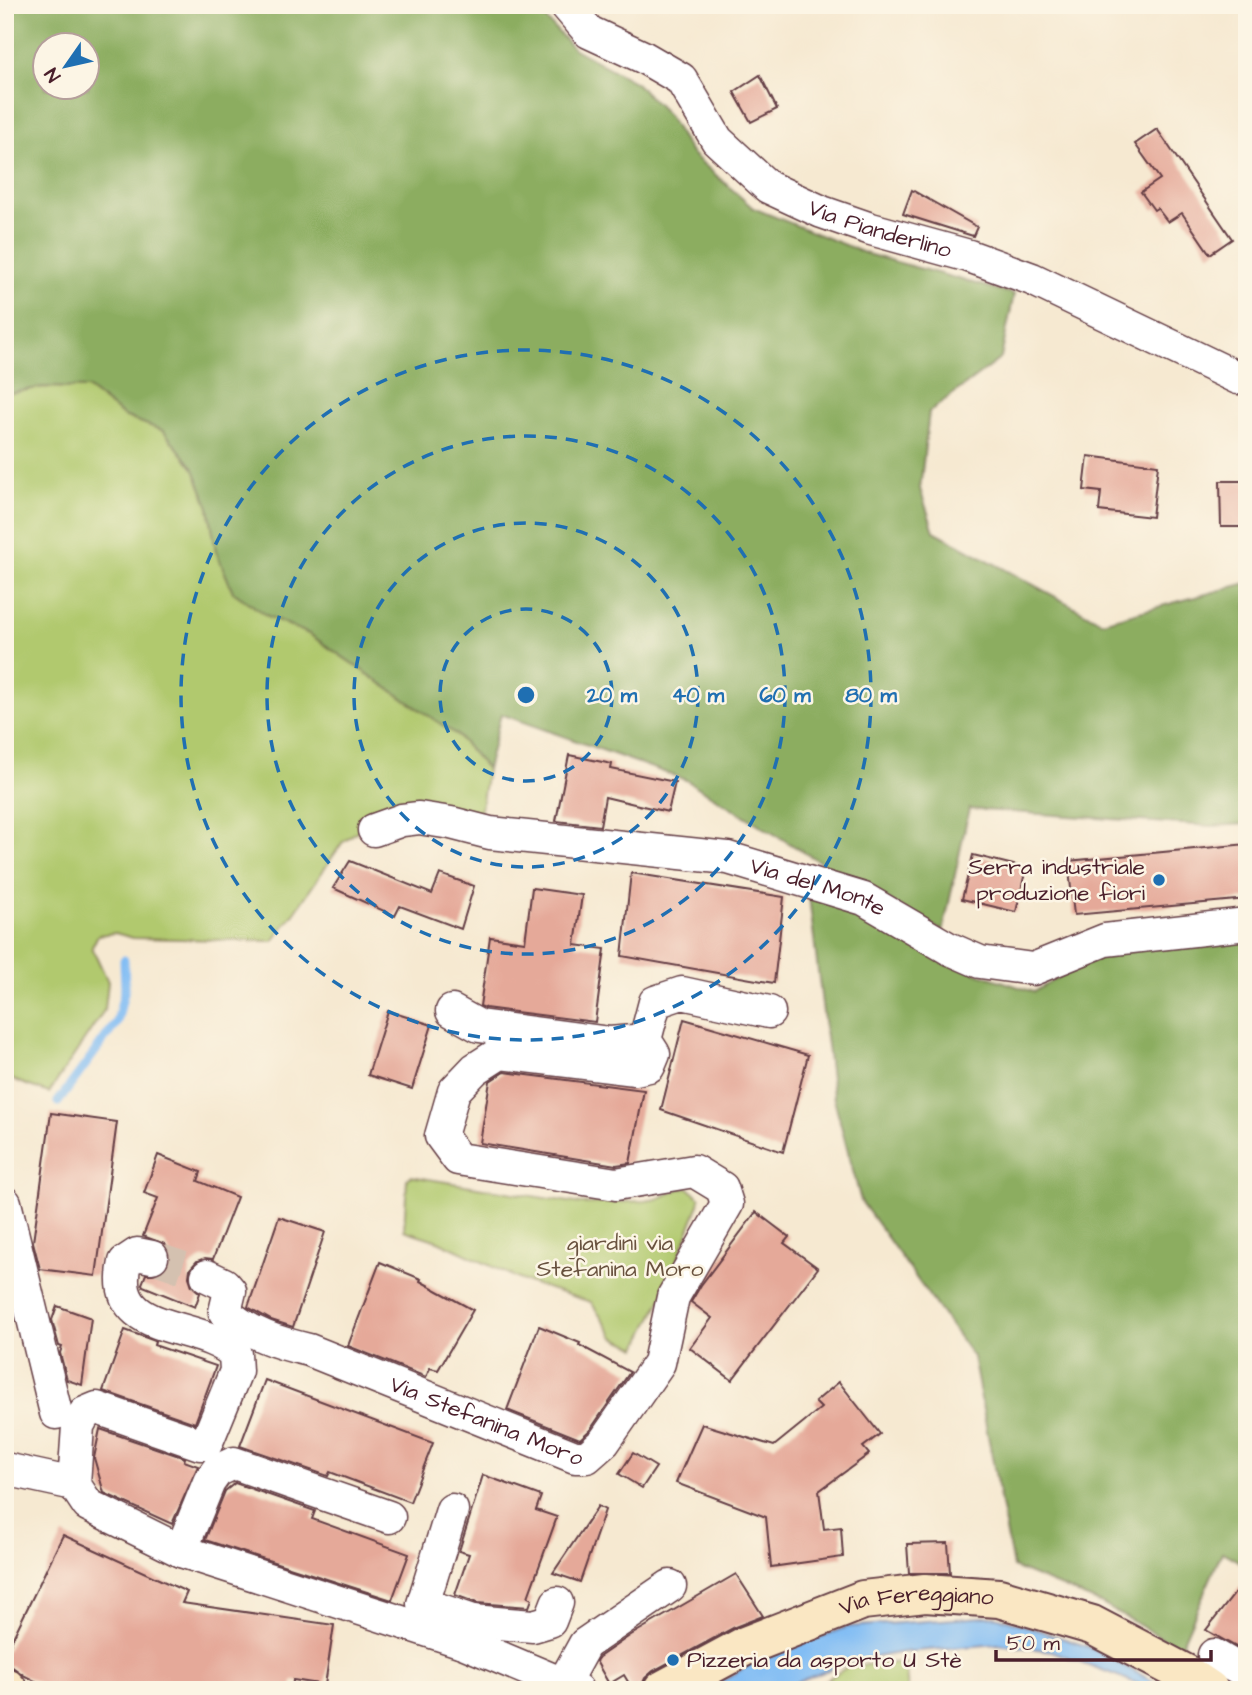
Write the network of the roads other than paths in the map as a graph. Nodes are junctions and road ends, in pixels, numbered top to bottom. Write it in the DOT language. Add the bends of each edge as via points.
graph roads {
  1 [pos="566,5"];
  2 [pos="1247,379"];
  3 [pos="374,830"];
  4 [pos="1247,924"];
  5 [pos="452,1011"];
  6 [pos="769,1012"];
  7 [pos="645,1040"];
  8 [pos="5,1203"];
  9 [pos="152,1257"];
  10 [pos="207,1276"];
  11 [pos="56,1413"];
  12 [pos="5,1469"];
  13 [pos="74,1483"];
  14 [pos="452,1510"];
  15 [pos="389,1517"];
  16 [pos="181,1551"];
  17 [pos="670,1586"];
  18 [pos="557,1603"];
  19 [pos="468,1631"];
  20 [pos="1211,1672"];
  21 [pos="1247,1674"];
  22 [pos="570,1687"];
  23 [pos="663,1690"];
  1 -- 2 [label="street, Via Pianderlino" via="589,32 681,79 717,140 768,187 822,212 1032,279"];
  3 -- 4 [label="street, Via del Monte" via="419,818 490,833 728,858 864,899 980,962 1033,969 1105,940"];
  5 -- 7 [label="street" via="479,1026 610,1043"];
  6 -- 7 [label="street, Via Stefanina Moro" via="682,993 656,1002"];
  7 -- 10 [label="street, Via Stefanina Moro" via="654,1054 649,1066 635,1069 500,1053 475,1069 454,1091 441,1136 458,1159 616,1184 694,1171 722,1188 727,1204 673,1297 659,1363 604,1442 587,1457 575,1457 241,1327 225,1312 230,1291"];
  8 -- 11 [label="street"];
  9 -- 13 [label="street" via="137,1254 125,1262 121,1280 127,1299 142,1318 224,1343 235,1354 236,1371 206,1444 97,1408 85,1413 78,1426"];
  12 -- 13 [label="street"];
  13 -- 16 [label="street" via="88,1505"];
  14 -- 19 [label="street" via="423,1604"];
  15 -- 16 [label="street" via="234,1463 216,1471 208,1482"];
  16 -- 19 [label="street"];
  17 -- 22 [label="street" via="585,1644"];
  18 -- 19 [label="street" via="550,1621"];
  19 -- 22 [label="street"];
  20 -- 21 [label="street"];
  20 -- 23 [label="street, Via Fereggiano" via="1184,1673 1092,1625 999,1598 925,1593 863,1600 745,1646"];
}
